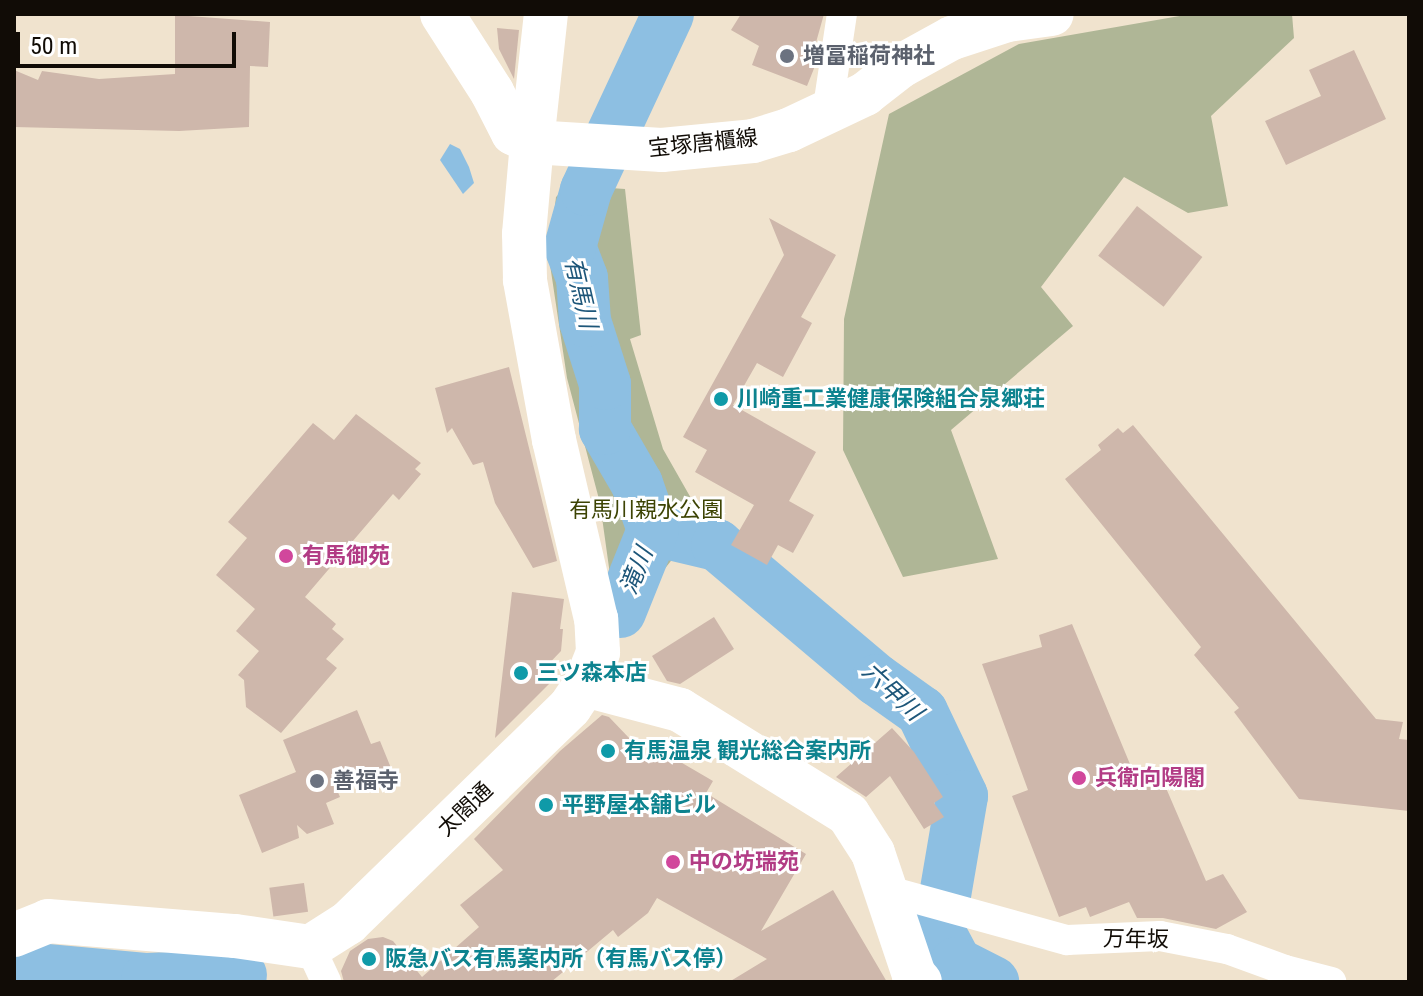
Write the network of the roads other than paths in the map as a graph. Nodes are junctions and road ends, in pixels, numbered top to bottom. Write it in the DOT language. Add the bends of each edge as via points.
graph roads {
  1 [pos="442,14"];
  2 [pos="546,14"];
  3 [pos="842,14"];
  4 [pos="1052,14"];
  5 [pos="827,114"];
  6 [pos="532,142"];
  7 [pos="593,652"];
  8 [pos="900,893"];
  9 [pos="14,935"];
  10 [pos="318,965"];
  11 [pos="920,982"];
  12 [pos="1331,982"];
  1 -- 6 [label="street" via="513,133"];
  2 -- 6 [label="street"];
  3 -- 5 [label="street"];
  4 -- 5 [label="street, 宝塚唐櫃線" via="1007,20 952,38"];
  5 -- 6 [label="street, 宝塚唐櫃線" via="753,141 662,150"];
  6 -- 7 [label="street" via="525,280"];
  7 -- 8 [label="street" via="848,814"];
  7 -- 10 [label="street, 太閤通" via="570,707 348,923"];
  8 -- 11 [label="street" via="914,975"];
  8 -- 12 [label="street, 万年坂" via="1067,940 1160,936 1227,949"];
  9 -- 10 [label="street" via="48,921 235,936"];
}
